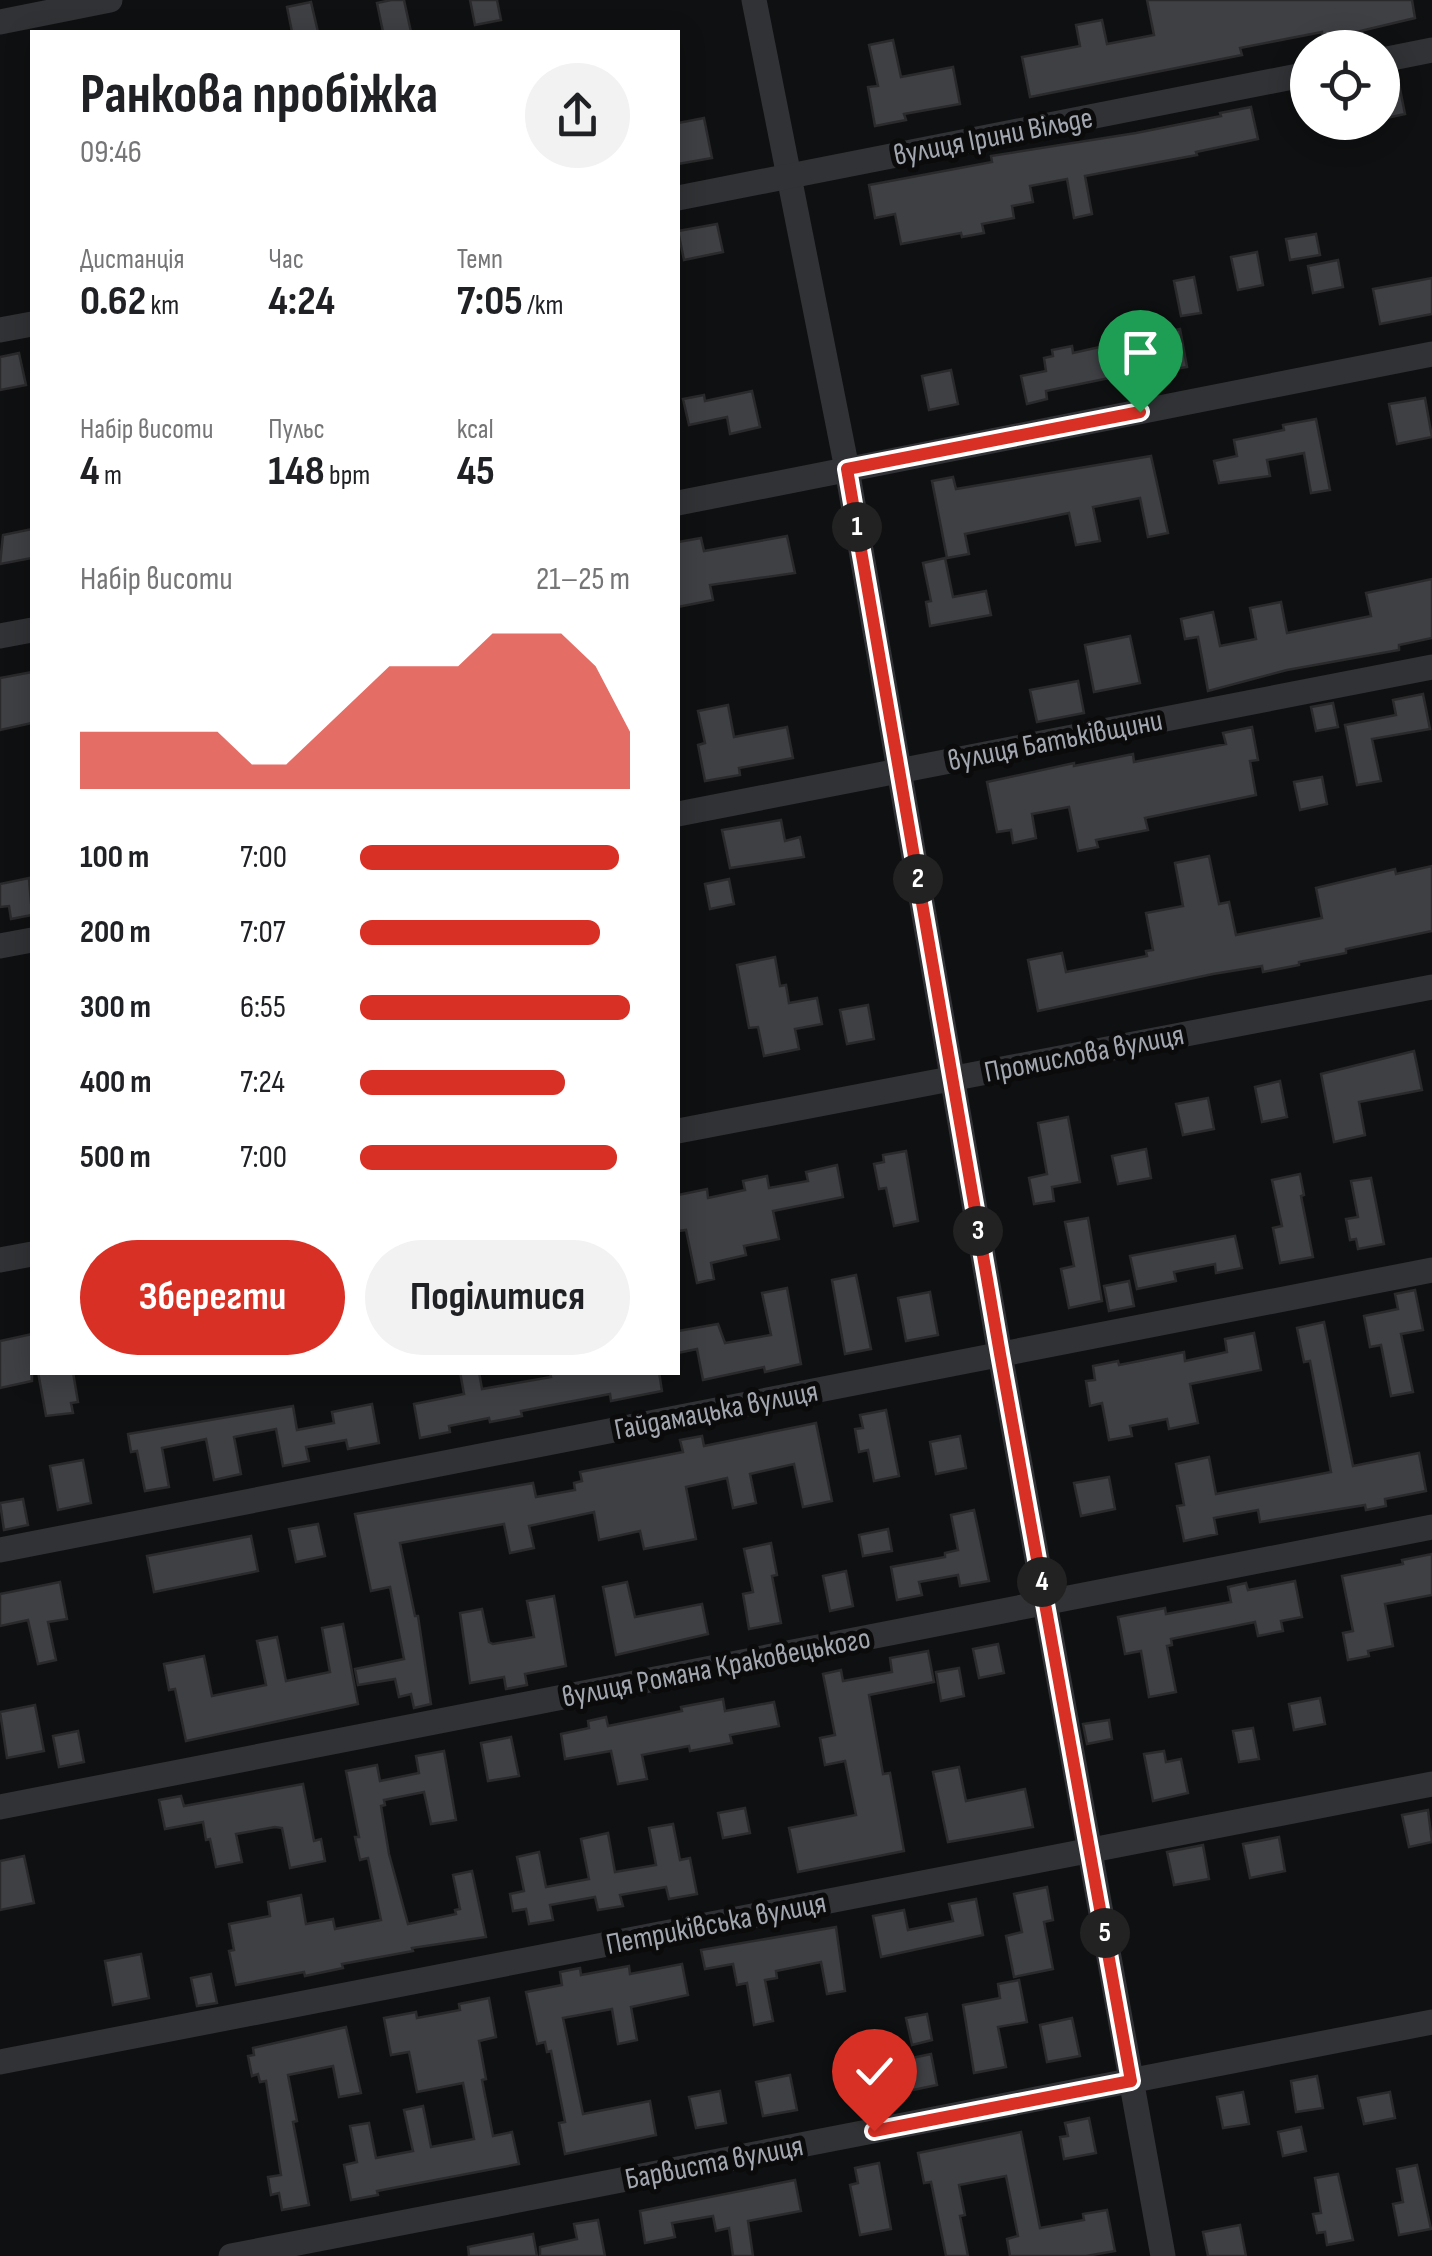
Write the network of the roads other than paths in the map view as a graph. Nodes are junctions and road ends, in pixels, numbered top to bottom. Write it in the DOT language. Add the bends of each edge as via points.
graph roads {
  1 [pos="110,0"];
  2 [pos="754,0"];
  3 [pos="0,22"];
  4 [pos="1432,50"];
  5 [pos="1400,56"];
  6 [pos="1290,78"];
  7 [pos="790,176"];
  8 [pos="680,198"];
  9 [pos="30,324"];
  10 [pos="0,330"];
  11 [pos="1432,354"];
  12 [pos="847,469"];
  13 [pos="680,502"];
  14 [pos="30,630"];
  15 [pos="0,636"];
  16 [pos="1432,667"];
  17 [pos="900,770"];
  18 [pos="680,814"];
  19 [pos="30,940"];
  20 [pos="0,946"];
  21 [pos="1432,987"];
  22 [pos="951,1079"];
  23 [pos="680,1131"];
  24 [pos="30,1254"];
  25 [pos="0,1260"];
  26 [pos="1432,1270"];
  27 [pos="1000,1354"];
  28 [pos="1432,1527"];
  29 [pos="0,1550"];
  30 [pos="1046,1602"];
  31 [pos="1432,1784"];
  32 [pos="0,1807"];
  33 [pos="1091,1850"];
  34 [pos="1432,2022"];
  35 [pos="0,2062"];
  36 [pos="1131,2081"];
  37 [pos="231,2256"];
  38 [pos="1163,2256"];
  1 -- 3 [label="street"];
  2 -- 7 [label="street"];
  4 -- 5 [label="street"];
  6 -- 7 [label="street, вулиця Ірини Вільде"];
  7 -- 8 [label="street, вулиця Ірини Вільде"];
  7 -- 12 [label="street"];
  9 -- 10 [label="street"];
  11 -- 12 [label="street"];
  12 -- 13 [label="street"];
  12 -- 17 [label="street"];
  14 -- 15 [label="street"];
  16 -- 17 [label="street, вулиця Батьківщини"];
  17 -- 18 [label="street, вулиця Батьківщини"];
  17 -- 22 [label="street"];
  19 -- 20 [label="street"];
  21 -- 22 [label="street, Промислова вулиця"];
  22 -- 23 [label="street, Промислова вулиця"];
  22 -- 27 [label="street"];
  24 -- 25 [label="street"];
  26 -- 27 [label="street, Гайдамацька вулиця"];
  27 -- 29 [label="street, Гайдамацька вулиця"];
  27 -- 30 [label="street"];
  28 -- 30 [label="street, вулиця Романа Краковецького"];
  30 -- 32 [label="street, вулиця Романа Краковецького"];
  30 -- 33 [label="street"];
  31 -- 33 [label="street, Петриківська вулиця"];
  33 -- 35 [label="street, Петриківська вулиця"];
  33 -- 36 [label="street"];
  34 -- 36 [label="street, Барвиста вулиця"];
  36 -- 37 [label="street, Барвиста вулиця"];
  36 -- 38 [label="street"];
}
